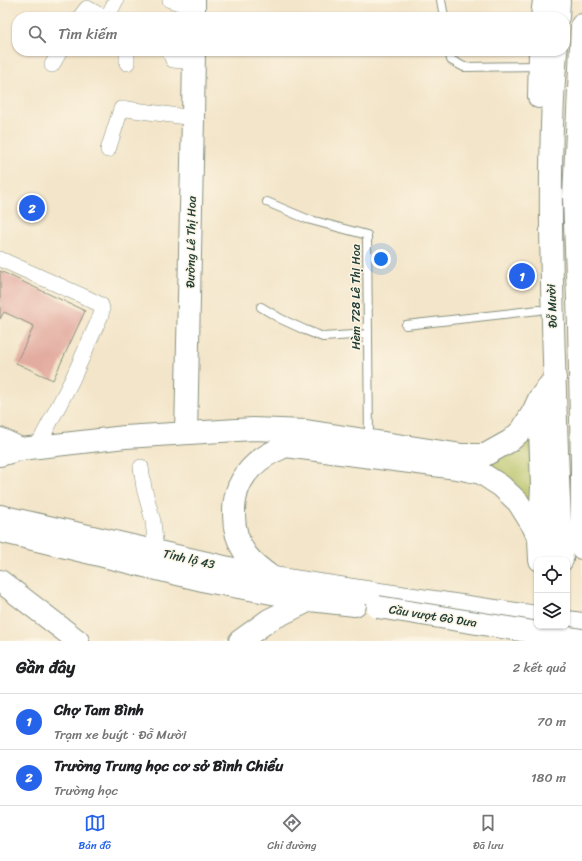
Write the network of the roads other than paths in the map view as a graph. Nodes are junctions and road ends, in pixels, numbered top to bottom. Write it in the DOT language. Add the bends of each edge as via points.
graph roads {
  1 [pos="116,0"];
  2 [pos="170,0"];
  3 [pos="441,0"];
  4 [pos="544,0"];
  5 [pos="559,0"];
  6 [pos="194,8"];
  7 [pos="84,12"];
  8 [pos="95,12"];
  9 [pos="110,12"];
  10 [pos="443,12"];
  11 [pos="543,12"];
  12 [pos="558,12"];
  13 [pos="582,25"];
  14 [pos="57,56"];
  15 [pos="171,56"];
  16 [pos="194,56"];
  17 [pos="450,56"];
  18 [pos="556,56"];
  19 [pos="539,58"];
  20 [pos="581,62"];
  21 [pos="52,65"];
  22 [pos="193,118"];
  23 [pos="108,150"];
  24 [pos="578,197"];
  25 [pos="267,202"];
  26 [pos="0,259"];
  27 [pos="261,307"];
  28 [pos="539,310"];
  29 [pos="406,325"];
  30 [pos="368,334"];
  31 [pos="555,378"];
  32 [pos="539,399"];
  33 [pos="189,433"];
  34 [pos="0,439"];
  35 [pos="369,441"];
  36 [pos="286,446"];
  37 [pos="29,448"];
  38 [pos="0,455"];
  39 [pos="141,467"];
  40 [pos="0,516"];
  41 [pos="0,531"];
  42 [pos="539,539"];
  43 [pos="582,548"];
  44 [pos="156,552"];
  45 [pos="540,557"];
  46 [pos="550,557"];
  47 [pos="562,557"];
  48 [pos="273,578"];
  49 [pos="0,581"];
  50 [pos="0,598"];
  51 [pos="310,600"];
  52 [pos="379,601"];
  53 [pos="534,617"];
  54 [pos="570,622"];
  55 [pos="582,624"];
  56 [pos="541,629"];
  57 [pos="564,629"];
  58 [pos="582,640"];
  59 [pos="54,641"];
  60 [pos="78,641"];
  61 [pos="240,641"];
  62 [pos="541,641"];
  63 [pos="564,641"];
  1 -- 9 [label="street"];
  2 -- 6 [label="street"];
  3 -- 10 [label="lane"];
  4 -- 11 [label="main road"];
  5 -- 12 [label="main road"];
  7 -- 8 [label="street" via="87,8"];
  13 -- 20 [label="main road"];
  14 -- 21 [label="street"];
  15 -- 16 [label="street" via="173,60"];
  16 -- 22 [label="main road, Đường Lê Thị Hoa"];
  17 -- 19 [label="lane" via="451,60 464,67"];
  18 -- 31 [label="main road, Đỗ Mười" via="550,156"];
  19 -- 28 [label="main road, Đỗ Mười" via="536,261"];
  20 -- 24 [label="main road"];
  22 -- 23 [label="street" via="121,109"];
  22 -- 33 [label="main road, Đường Lê Thị Hoa"];
  24 -- 43 [label="main road"];
  25 -- 30 [label="lane, Hèm 728 Lê Thị Hoa" via="307,219 367,235"];
  26 -- 37 [label="street" via="85,297 101,305 102,309 72,380"];
  27 -- 30 [label="lane" via="281,319 323,337"];
  28 -- 29 [label="lane"];
  28 -- 32 [label="main road, Đỗ Mười"];
  30 -- 35 [label="lane, Hèm 728 Lê Thị Hoa"];
  31 -- 32 [label="main road"];
  31 -- 47 [label="main road, Đỗ Mười"];
  32 -- 35 [label="main road" via="522,430 510,442 485,455 462,455"];
  32 -- 42 [label="main road, Đỗ Mười" via="542,471"];
  33 -- 35 [label="main road" via="306,431"];
  33 -- 36 [label="main road" via="225,441"];
  33 -- 37 [label="main road"];
  34 -- 37 [label="main road"];
  36 -- 42 [label="main road" via="481,473 501,486 518,502"];
  36 -- 48 [label="main road" via="255,464 243,478 234,501 236,531 246,554"];
  37 -- 38 [label="main road"];
  39 -- 44 [label="street" via="153,521"];
  40 -- 44 [label="main road, Tỉnh lộ 43"];
  41 -- 51 [label="main road, Tỉnh lộ 43" via="211,582"];
  42 -- 45 [label="main road, Đỗ Mười"];
  42 -- 46 [label="main road"];
  44 -- 48 [label="main road, Tỉnh lộ 43"];
  48 -- 52 [label="main road, Tỉnh lộ 43"];
  49 -- 60 [label="main road"];
  50 -- 59 [label="main road"];
  51 -- 52 [label="main road, Tỉnh lộ 43"];
  51 -- 61 [label="main road" via="269,620"];
  52 -- 53 [label="main road, Cầu vượt Gò Dưa"];
  52 -- 58 [label="main road, Cầu vượt Gò Dưa, bridge"];
  54 -- 55 [label="main road"];
  56 -- 62 [label="main road"];
  57 -- 63 [label="main road"];
}
